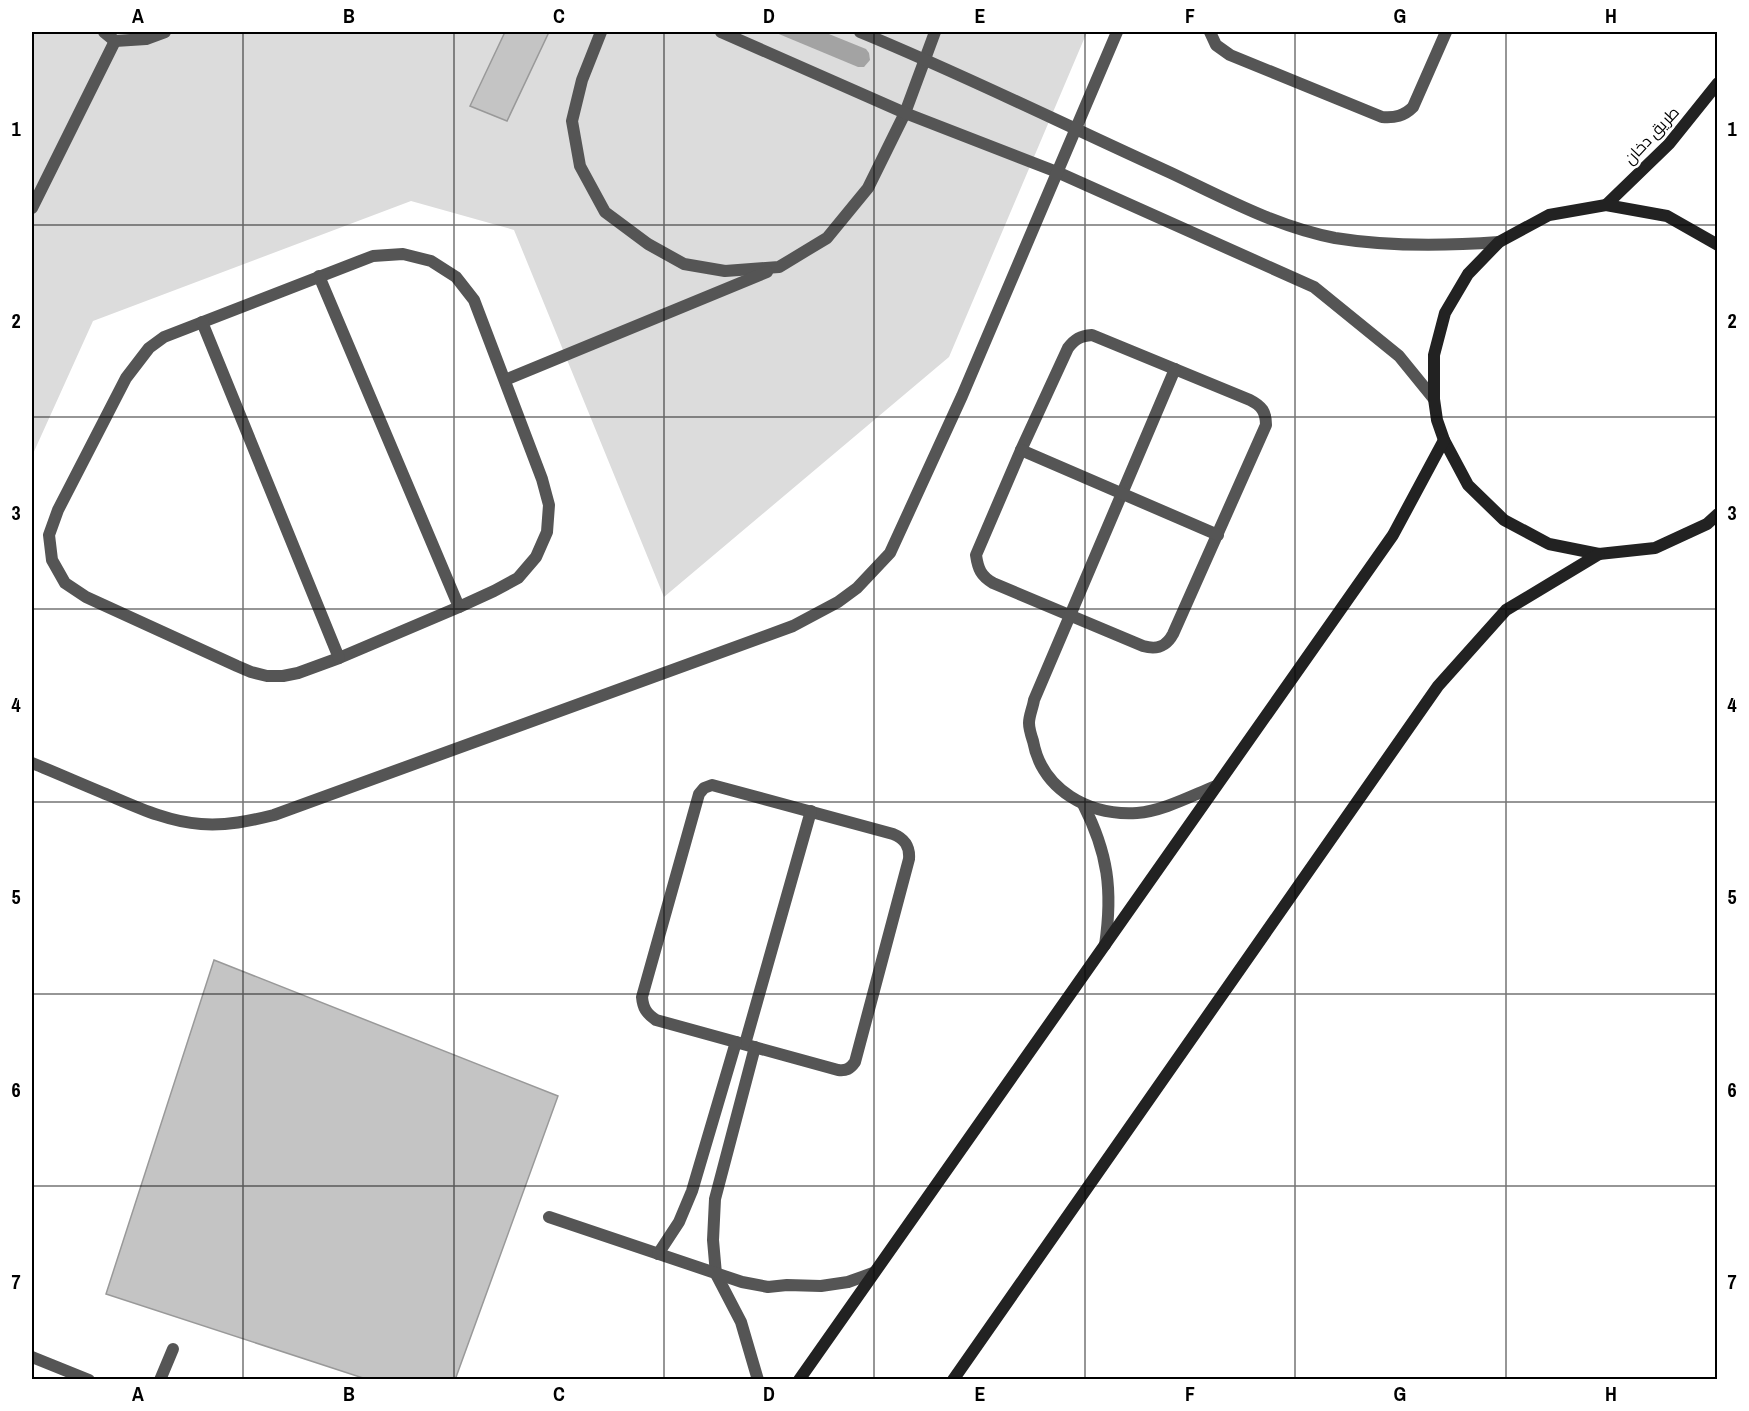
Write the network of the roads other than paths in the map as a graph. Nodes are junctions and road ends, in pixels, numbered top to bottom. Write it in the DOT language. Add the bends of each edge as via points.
graph roads {
  1 [pos="104,32"];
  2 [pos="165,32"];
  3 [pos="601,32"];
  4 [pos="721,32"];
  5 [pos="860,32"];
  6 [pos="935,32"];
  7 [pos="1117,32"];
  8 [pos="1210,32"];
  9 [pos="1446,32"];
  10 [pos="115,41"];
  11 [pos="926,59"];
  12 [pos="1718,83"];
  13 [pos="904,113"];
  14 [pos="1076,130"];
  15 [pos="1057,172"];
  16 [pos="1606,205"];
  17 [pos="32,208"];
  18 [pos="1499,242"];
  19 [pos="1718,245"];
  20 [pos="779,267"];
  21 [pos="319,276"];
  22 [pos="201,322"];
  23 [pos="1175,369"];
  24 [pos="505,380"];
  25 [pos="1434,399"];
  26 [pos="1444,440"];
  27 [pos="1021,450"];
  28 [pos="1122,493"];
  29 [pos="1718,514"];
  30 [pos="1218,535"];
  31 [pos="1599,554"];
  32 [pos="459,607"];
  33 [pos="1070,616"];
  34 [pos="339,658"];
  35 [pos="32,763"];
  36 [pos="1216,786"];
  37 [pos="1083,804"];
  38 [pos="811,811"];
  39 [pos="1105,945"];
  40 [pos="745,1044"];
  41 [pos="549,1217"];
  42 [pos="658,1254"];
  43 [pos="873,1273"];
  44 [pos="716,1274"];
  45 [pos="173,1349"];
  46 [pos="32,1357"];
  47 [pos="89,1380"];
  48 [pos="160,1380"];
  49 [pos="758,1380"];
  50 [pos="799,1380"];
  51 [pos="953,1380"];
  1 -- 10 [label="street"];
  2 -- 10 [label="street" via="146,39"];
  3 -- 20 [label="street" via="582,80 572,121 580,166 605,212 648,244 684,264 725,271"];
  4 -- 13 [label="street"];
  5 -- 11 [label="street"];
  6 -- 11 [label="street"];
  7 -- 14 [label="street"];
  8 -- 9 [label="street" via="1222,51 1391,118 1407,113 1417,101"];
  10 -- 17 [label="street"];
  11 -- 13 [label="street"];
  11 -- 14 [label="street"];
  12 -- 16 [label="street, طريق دخان" via="1669,144"];
  13 -- 15 [label="street"];
  13 -- 20 [label="street" via="868,188 827,238"];
  14 -- 15 [label="street"];
  14 -- 18 [label="street" via="1282,224 1384,244"];
  15 -- 25 [label="street" via="1314,287 1399,356"];
  15 -- 35 [label="street" via="890,553 857,588 816,615 251,821 201,824 175,820"];
  16 -- 18 [label="street" via="1549,215"];
  16 -- 19 [label="street" via="1667,216"];
  18 -- 25 [label="street" via="1468,274 1445,313 1434,356"];
  20 -- 24 [label="street"];
  21 -- 22 [label="street"];
  21 -- 24 [label="street" via="373,256 403,254 431,261 456,276 474,300"];
  21 -- 32 [label="street"];
  22 -- 34 [label="street"];
  22 -- 34 [label="street" via="148,348 126,378 58,510 50,535 52,560 65,583 87,597 251,672 267,676 298,673"];
  23 -- 27 [label="street" via="1092,335 1082,336 1068,348"];
  23 -- 28 [label="street"];
  23 -- 30 [label="street" via="1250,400 1266,414 1266,425"];
  24 -- 32 [label="street" via="542,479 549,505 547,532 536,558 518,578"];
  25 -- 26 [label="street"];
  26 -- 31 [label="street" via="1468,485 1504,520 1549,544"];
  26 -- 36 [label="street" via="1394,535"];
  27 -- 28 [label="street"];
  27 -- 33 [label="street" via="976,555 977,567 993,583"];
  28 -- 30 [label="street"];
  28 -- 33 [label="street"];
  29 -- 31 [label="street" via="1707,524 1655,548"];
  30 -- 33 [label="street" via="1169,642 1161,647 1143,646"];
  31 -- 51 [label="street" via="1506,610 1438,686"];
  32 -- 34 [label="street"];
  33 -- 37 [label="street" via="1034,700 1029,723 1035,756 1053,784"];
  36 -- 37 [label="street" via="1138,813 1102,811"];
  36 -- 39 [label="street"];
  37 -- 39 [label="street" via="1106,866 1109,892"];
  38 -- 40 [label="street"];
  38 -- 40 [label="street" via="901,837 910,851 855,1062 851,1068 838,1070"];
  38 -- 40 [label="street" via="721,786 712,785 699,794 642,997 643,1006 656,1020"];
  39 -- 43 [label="street"];
  40 -- 42 [label="street" via="692,1191 679,1222"];
  40 -- 44 [label="street" via="715,1199"];
  41 -- 42 [label="street"];
  42 -- 44 [label="street"];
  43 -- 44 [label="street" via="821,1287 768,1287"];
  43 -- 50 [label="street"];
  44 -- 49 [label="street" via="741,1322"];
  45 -- 48 [label="street"];
  46 -- 47 [label="street"];
}
